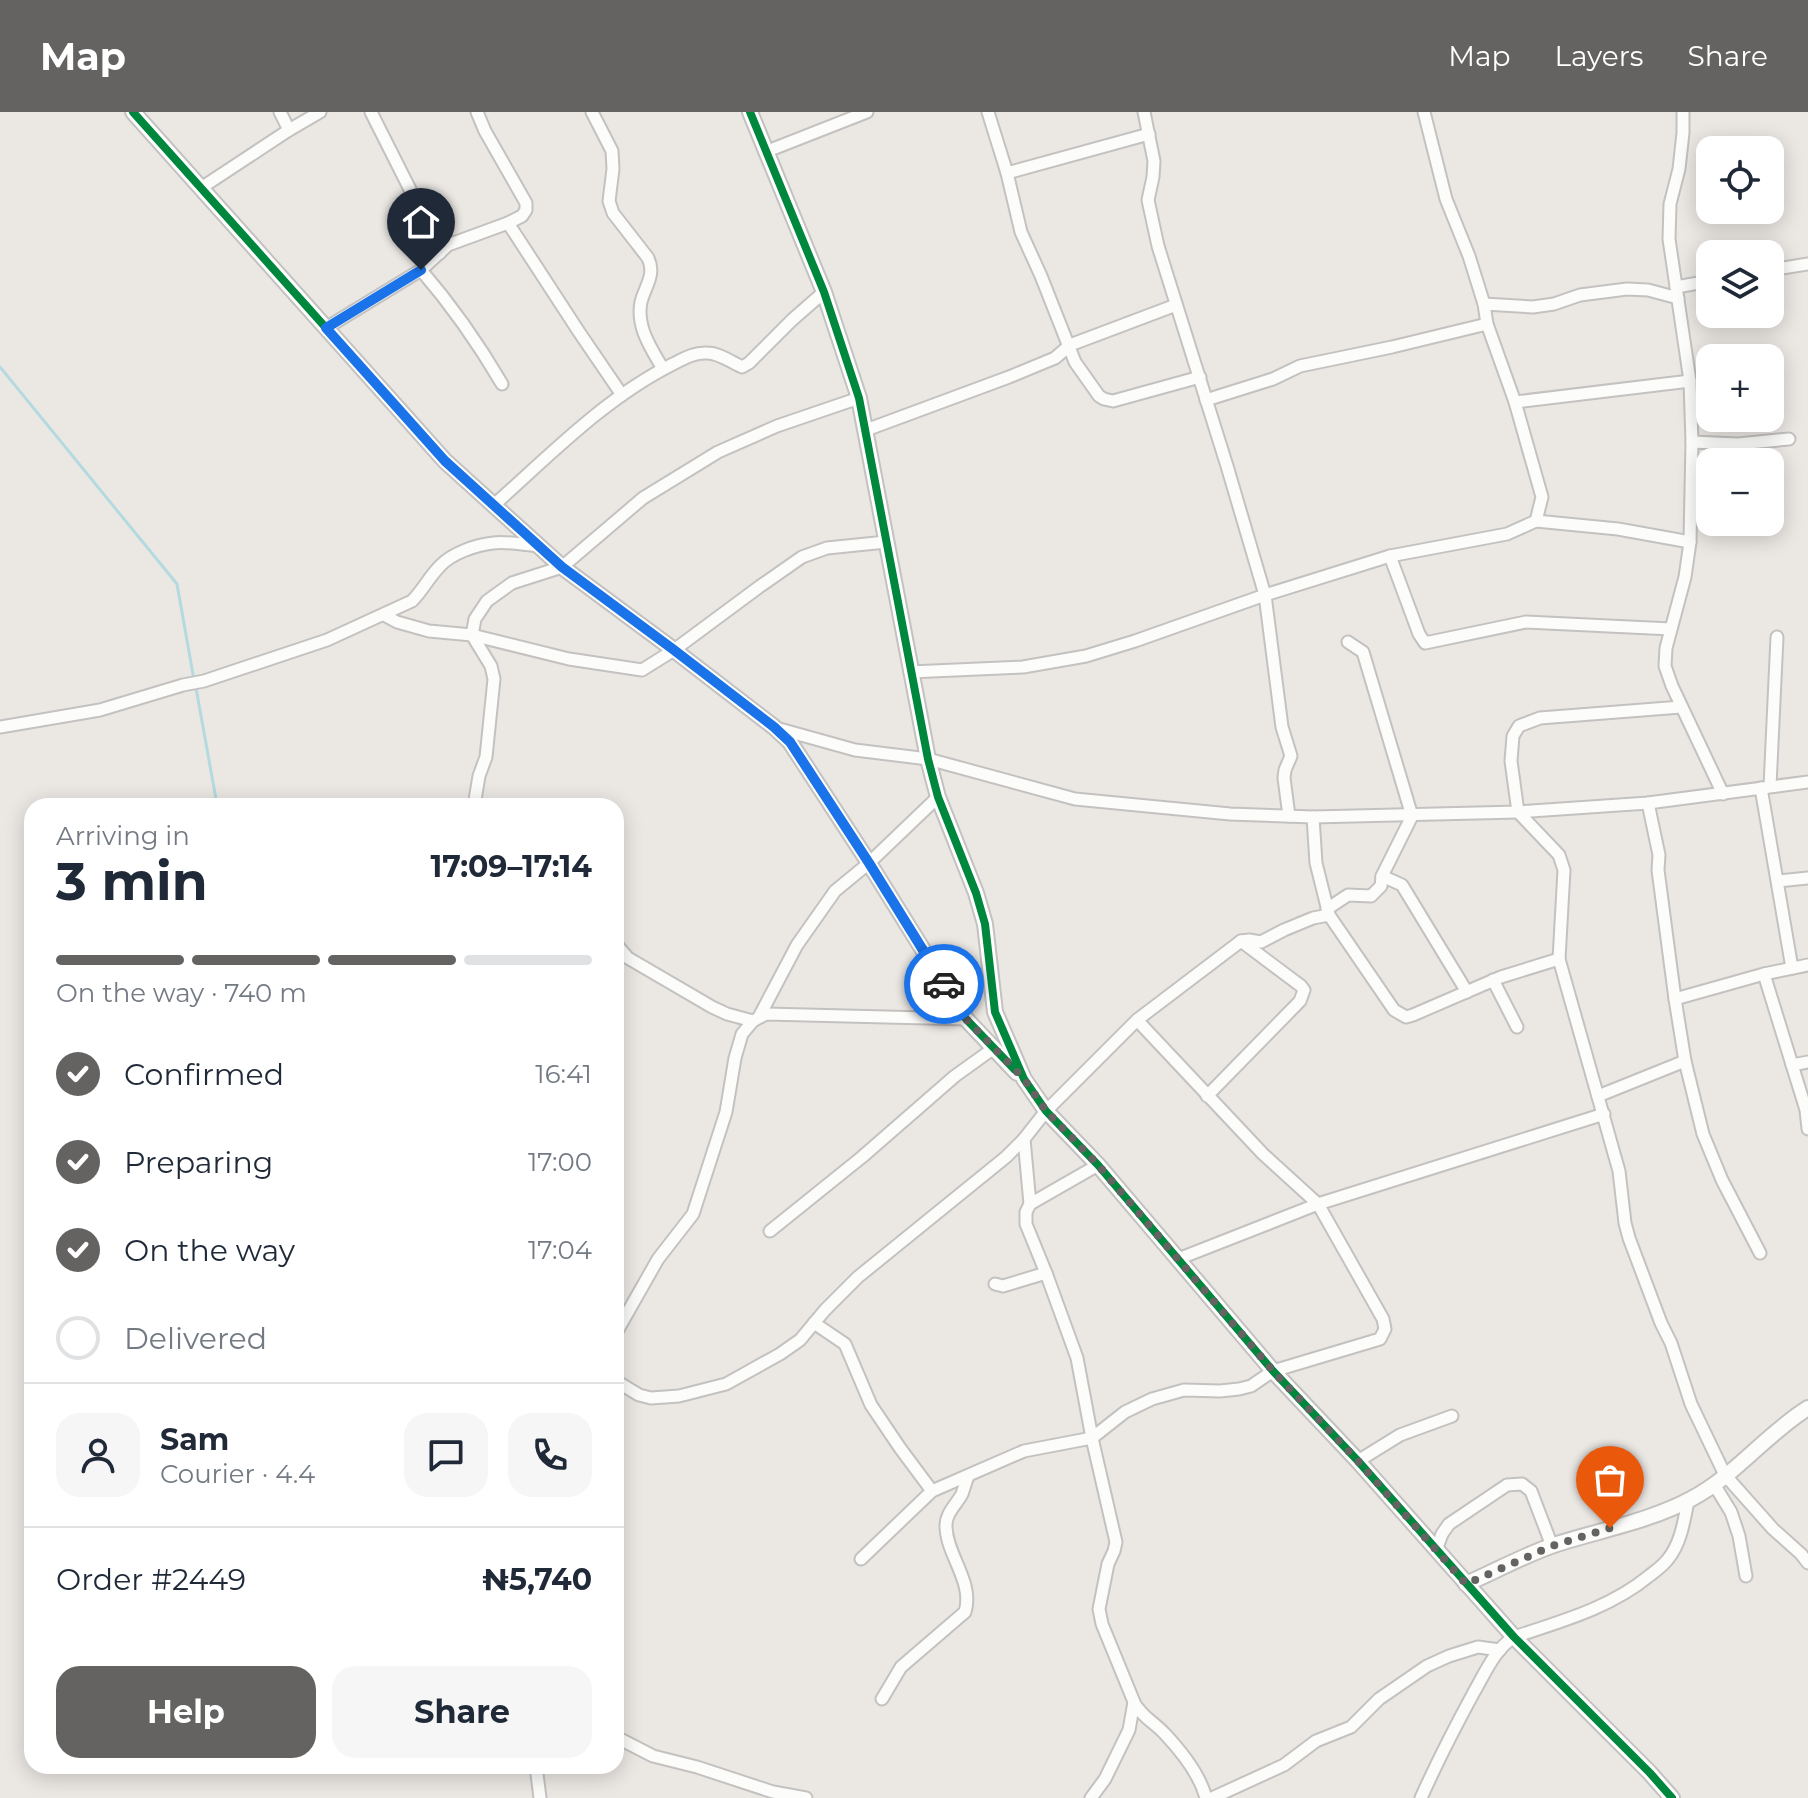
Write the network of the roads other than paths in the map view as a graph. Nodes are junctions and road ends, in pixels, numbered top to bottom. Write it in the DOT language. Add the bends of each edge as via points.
graph roads {
  1 [pos="133,112"];
  2 [pos="280,112"];
  3 [pos="320,112"];
  4 [pos="371,112"];
  5 [pos="477,112"];
  6 [pos="592,112"];
  7 [pos="750,112"];
  8 [pos="867,112"];
  9 [pos="988,112"];
  10 [pos="1144,112"];
  11 [pos="1424,112"];
  12 [pos="1683,112"];
  13 [pos="289,130"];
  14 [pos="1149,134"];
  15 [pos="765,152"];
  16 [pos="1007,173"];
  17 [pos="201,188"];
  18 [pos="508,223"];
  19 [pos="440,253"];
  20 [pos="1808,264"];
  21 [pos="1784,268"];
  22 [pos="421,270"];
  23 [pos="1696,286"];
  24 [pos="824,292"];
  25 [pos="1677,292"];
  26 [pos="1484,304"];
  27 [pos="1176,305"];
  28 [pos="1487,324"];
  29 [pos="326,328"];
  30 [pos="1070,345"];
  31 [pos="663,369"];
  32 [pos="1200,377"];
  33 [pos="1690,381"];
  34 [pos="502,384"];
  35 [pos="622,395"];
  36 [pos="859,398"];
  37 [pos="1206,400"];
  38 [pos="1515,402"];
  39 [pos="866,430"];
  40 [pos="1789,439"];
  41 [pos="1692,442"];
  42 [pos="494,505"];
  43 [pos="1536,521"];
  44 [pos="886,542"];
  45 [pos="1690,542"];
  46 [pos="539,546"];
  47 [pos="1390,556"];
  48 [pos="562,567"];
  49 [pos="1265,595"];
  50 [pos="384,615"];
  51 [pos="1671,629"];
  52 [pos="472,635"];
  53 [pos="1777,637"];
  54 [pos="1348,642"];
  55 [pos="674,650"];
  56 [pos="910,672"];
  57 [pos="1681,707"];
  58 [pos="0,727"];
  59 [pos="774,727"];
  60 [pos="928,759"];
  61 [pos="1808,782"];
  62 [pos="1766,787"];
  63 [pos="1723,794"];
  64 [pos="938,797"];
  65 [pos="473,798"];
  66 [pos="1648,803"];
  67 [pos="1518,812"];
  68 [pos="1289,816"];
  69 [pos="1412,816"];
  70 [pos="1313,817"];
  71 [pos="869,863"];
  72 [pos="1382,876"];
  73 [pos="1808,878"];
  74 [pos="1778,881"];
  75 [pos="1328,912"];
  76 [pos="1241,941"];
  77 [pos="624,953"];
  78 [pos="1559,959"];
  79 [pos="1808,965"];
  80 [pos="1788,966"];
  81 [pos="1764,974"];
  82 [pos="1493,980"];
  83 [pos="1467,992"];
  84 [pos="1675,999"];
  85 [pos="756,1019"];
  86 [pos="966,1019"];
  87 [pos="1137,1020"];
  88 [pos="1517,1027"];
  89 [pos="994,1048"];
  90 [pos="1685,1061"];
  91 [pos="1808,1062"];
  92 [pos="1792,1065"];
  93 [pos="1024,1079"];
  94 [pos="1207,1096"];
  95 [pos="1598,1096"];
  96 [pos="1046,1111"];
  97 [pos="1604,1114"];
  98 [pos="1808,1129"];
  99 [pos="1024,1139"];
  100 [pos="1098,1165"];
  101 [pos="1030,1204"];
  102 [pos="1318,1204"];
  103 [pos="770,1231"];
  104 [pos="1760,1253"];
  105 [pos="1178,1259"];
  106 [pos="1046,1273"];
  107 [pos="995,1284"];
  108 [pos="624,1319"];
  109 [pos="814,1323"];
  110 [pos="1273,1371"];
  111 [pos="624,1386"];
  112 [pos="1808,1408"];
  113 [pos="1452,1416"];
  114 [pos="1092,1438"];
  115 [pos="1358,1461"];
  116 [pos="968,1476"];
  117 [pos="1720,1480"];
  118 [pos="932,1491"];
  119 [pos="1688,1501"];
  120 [pos="1552,1546"];
  121 [pos="1436,1550"];
  122 [pos="861,1559"];
  123 [pos="1808,1563"];
  124 [pos="1746,1576"];
  125 [pos="1466,1584"];
  126 [pos="1514,1637"];
  127 [pos="1500,1650"];
  128 [pos="882,1699"];
  129 [pos="1134,1702"];
  130 [pos="624,1741"];
  131 [pos="537,1774"];
  132 [pos="540,1798"];
  133 [pos="806,1798"];
  134 [pos="1091,1798"];
  135 [pos="1206,1798"];
  136 [pos="1212,1798"];
  137 [pos="1421,1798"];
  138 [pos="1672,1798"];
  1 -- 17 [label="street"];
  2 -- 13 [label="street"];
  3 -- 13 [label="street"];
  4 -- 19 [label="street"];
  5 -- 18 [label="street" via="526,203 522,216"];
  6 -- 31 [label="street" via="612,151 613,213 651,265 641,301 642,331"];
  7 -- 15 [label="street"];
  8 -- 15 [label="street"];
  9 -- 16 [label="street"];
  10 -- 14 [label="street"];
  11 -- 26 [label="street" via="1446,199"];
  12 -- 25 [label="street" via="1679,169 1670,204"];
  13 -- 17 [label="street"];
  14 -- 16 [label="street"];
  14 -- 27 [label="street" via="1154,161 1148,200"];
  15 -- 24 [label="street"];
  16 -- 30 [label="street" via="1021,232"];
  17 -- 29 [label="street"];
  18 -- 19 [label="street" via="458,240"];
  18 -- 35 [label="street"];
  19 -- 22 [label="street"];
  20 -- 21 [label="street"];
  22 -- 29 [label="street"];
  22 -- 34 [label="street" via="452,306"];
  23 -- 25 [label="street"];
  24 -- 31 [label="street" via="742,367 704,352"];
  24 -- 36 [label="street"];
  25 -- 26 [label="street" via="1627,289 1533,307"];
  25 -- 33 [label="street"];
  26 -- 28 [label="street"];
  27 -- 30 [label="street"];
  27 -- 32 [label="street"];
  28 -- 37 [label="street" via="1300,366"];
  28 -- 38 [label="street"];
  29 -- 42 [label="street" via="445,461"];
  30 -- 32 [label="street" via="1075,362 1104,399"];
  30 -- 39 [label="street" via="1055,358"];
  31 -- 35 [label="street"];
  32 -- 37 [label="street"];
  33 -- 38 [label="street"];
  33 -- 41 [label="street"];
  35 -- 42 [label="street"];
  36 -- 39 [label="street"];
  36 -- 48 [label="street" via="718,452 643,498"];
  37 -- 49 [label="street"];
  38 -- 43 [label="street" via="1542,497"];
  39 -- 44 [label="street"];
  40 -- 41 [label="street"];
  41 -- 45 [label="street"];
  42 -- 46 [label="street"];
  43 -- 45 [label="street"];
  43 -- 47 [label="street" via="1507,534"];
  44 -- 55 [label="street" via="827,548 802,557"];
  44 -- 56 [label="street"];
  45 -- 51 [label="street"];
  46 -- 48 [label="street"];
  46 -- 50 [label="street" via="494,543 460,552 443,563 412,601"];
  47 -- 49 [label="street"];
  47 -- 51 [label="street" via="1425,643 1526,622"];
  48 -- 52 [label="street" via="512,583 487,601"];
  48 -- 55 [label="street"];
  49 -- 56 [label="street" via="1086,656 1023,667"];
  49 -- 68 [label="street" via="1282,727 1291,756 1284,778"];
  50 -- 52 [label="street" via="429,631"];
  50 -- 58 [label="street" via="204,681 100,710"];
  51 -- 57 [label="street" via="1665,666"];
  52 -- 55 [label="street" via="642,670"];
  52 -- 65 [label="street" via="494,679 486,757"];
  53 -- 62 [label="street"];
  54 -- 69 [label="street" via="1363,652"];
  55 -- 59 [label="street"];
  56 -- 60 [label="street"];
  57 -- 63 [label="street"];
  57 -- 67 [label="street" via="1540,718 1519,726 1511,761"];
  59 -- 60 [label="street" via="855,750"];
  59 -- 71 [label="street" via="790,742"];
  60 -- 64 [label="street"];
  60 -- 68 [label="street" via="1075,799"];
  61 -- 62 [label="street"];
  62 -- 63 [label="street"];
  62 -- 74 [label="street"];
  63 -- 66 [label="street"];
  64 -- 71 [label="street"];
  64 -- 93 [label="street" via="976,893 995,1012"];
  66 -- 67 [label="street"];
  66 -- 84 [label="street"];
  67 -- 69 [label="street"];
  67 -- 78 [label="street" via="1559,855 1564,870"];
  68 -- 70 [label="street"];
  69 -- 70 [label="street"];
  69 -- 72 [label="street"];
  70 -- 75 [label="street" via="1316,863"];
  71 -- 85 [label="street" via="835,891 818,914"];
  71 -- 86 [label="street"];
  72 -- 75 [label="street" via="1371,896 1348,895"];
  72 -- 83 [label="street" via="1402,885"];
  73 -- 74 [label="street"];
  74 -- 80 [label="street"];
  75 -- 76 [label="street" via="1261,942"];
  75 -- 83 [label="street" via="1400,1015 1413,1015"];
  76 -- 87 [label="street"];
  76 -- 94 [label="street" via="1301,986 1304,995"];
  77 -- 85 [label="street" via="712,1007"];
  78 -- 82 [label="street"];
  78 -- 95 [label="street"];
  79 -- 80 [label="street"];
  80 -- 81 [label="street"];
  81 -- 84 [label="street"];
  81 -- 92 [label="street"];
  82 -- 83 [label="street"];
  82 -- 88 [label="street"];
  84 -- 90 [label="street"];
  85 -- 86 [label="street" via="766,1014"];
  85 -- 108 [label="street" via="742,1034 726,1112 693,1214 658,1259"];
  86 -- 89 [label="street"];
  87 -- 94 [label="street"];
  87 -- 96 [label="street"];
  89 -- 93 [label="street"];
  89 -- 103 [label="street"];
  90 -- 95 [label="street"];
  90 -- 104 [label="street" via="1703,1134"];
  91 -- 92 [label="street"];
  92 -- 98 [label="street"];
  93 -- 96 [label="street"];
  94 -- 102 [label="street"];
  95 -- 97 [label="street"];
  96 -- 99 [label="street"];
  96 -- 100 [label="street"];
  97 -- 102 [label="street"];
  97 -- 117 [label="street" via="1629,1238"];
  99 -- 101 [label="street"];
  99 -- 109 [label="street" via="858,1277"];
  100 -- 101 [label="street"];
  100 -- 105 [label="street"];
  101 -- 106 [label="street" via="1026,1224"];
  102 -- 105 [label="street"];
  102 -- 110 [label="street" via="1385,1329 1380,1339"];
  105 -- 110 [label="street"];
  106 -- 107 [label="street"];
  106 -- 114 [label="street" via="1077,1358"];
  109 -- 111 [label="street" via="790,1347 726,1384 651,1398"];
  109 -- 118 [label="street" via="845,1344 871,1405"];
  110 -- 114 [label="street" via="1239,1389 1184,1390 1152,1399"];
  110 -- 115 [label="street"];
  112 -- 117 [label="street"];
  113 -- 115 [label="street" via="1400,1435"];
  114 -- 116 [label="street" via="1024,1451"];
  114 -- 129 [label="street" via="1116,1542 1099,1609"];
  115 -- 121 [label="street"];
  116 -- 118 [label="street"];
  116 -- 128 [label="street" via="945,1524 967,1594 965,1612 901,1667"];
  117 -- 119 [label="street"];
  117 -- 123 [label="street"];
  117 -- 124 [label="street"];
  118 -- 122 [label="street"];
  119 -- 120 [label="street"];
  119 -- 126 [label="street" via="1677,1545 1667,1561 1638,1585 1595,1610"];
  120 -- 121 [label="street" via="1531,1491 1522,1484 1507,1485 1449,1524"];
  120 -- 125 [label="street"];
  121 -- 125 [label="street"];
  125 -- 126 [label="street"];
  126 -- 127 [label="street"];
  126 -- 138 [label="street"];
  127 -- 136 [label="street" via="1478,1647 1427,1666 1379,1699 1351,1727"];
  127 -- 137 [label="street"];
  129 -- 134 [label="street" via="1129,1730"];
  129 -- 135 [label="street" via="1179,1751"];
  130 -- 133 [label="street" via="653,1756"];
  131 -- 132 [label="street"];
}
